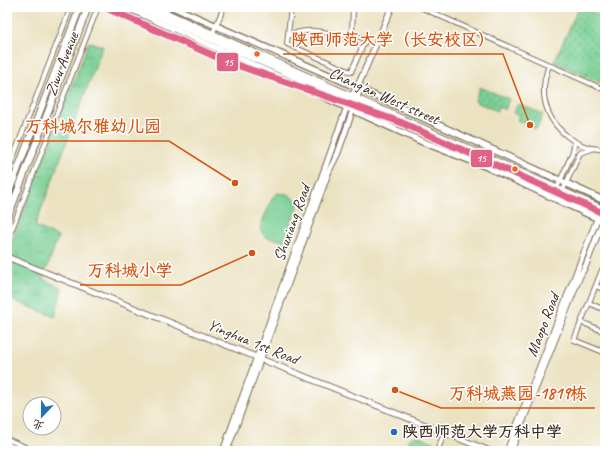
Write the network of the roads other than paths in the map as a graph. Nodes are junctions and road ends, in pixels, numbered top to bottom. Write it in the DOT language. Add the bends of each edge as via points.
graph roads {
  1 [pos="72,7"];
  2 [pos="80,7"];
  3 [pos="88,7"];
  4 [pos="98,7"];
  5 [pos="126,7"];
  6 [pos="139,7"];
  7 [pos="153,7"];
  8 [pos="172,7"];
  9 [pos="224,7"];
  10 [pos="291,7"];
  11 [pos="353,7"];
  12 [pos="394,7"];
  13 [pos="420,7"];
  14 [pos="216,26"];
  15 [pos="289,34"];
  16 [pos="352,35"];
  17 [pos="212,37"];
  18 [pos="549,64"];
  19 [pos="358,89"];
  20 [pos="605,90"];
  21 [pos="353,103"];
  22 [pos="574,142"];
  23 [pos="602,150"];
  24 [pos="7,174"];
  25 [pos="14,178"];
  26 [pos="560,181"];
  27 [pos="566,184"];
  28 [pos="560,189"];
  29 [pos="7,196"];
  30 [pos="605,201"];
  31 [pos="603,216"];
  32 [pos="7,219"];
  33 [pos="592,232"];
  34 [pos="598,234"];
  35 [pos="7,242"];
  36 [pos="7,257"];
  37 [pos="605,271"];
  38 [pos="596,286"];
  39 [pos="605,290"];
  40 [pos="589,304"];
  41 [pos="605,310"];
  42 [pos="581,322"];
  43 [pos="605,332"];
  44 [pos="605,343"];
  45 [pos="603,352"];
  46 [pos="258,359"];
  47 [pos="444,434"];
  48 [pos="7,439"];
  49 [pos="7,445"];
  50 [pos="21,451"];
  51 [pos="34,451"];
  52 [pos="223,451"];
  53 [pos="227,451"];
  54 [pos="437,451"];
  55 [pos="490,451"];
  56 [pos="507,451"];
  57 [pos="511,451"];
  1 -- 24 [label="street, Ziwu Avenue"];
  2 -- 25 [label="main road, Ziwu Avenue"];
  3 -- 32 [label="main road, Ziwu Avenue"];
  4 -- 35 [label="street, Ziwu Avenue"];
  5 -- 21 [label="main road" via="149,19"];
  6 -- 17 [label="main road, Chang'an West street"];
  7 -- 17 [label="main road, Chang'an West street"];
  8 -- 14 [label="main road"];
  9 -- 14 [label="street"];
  10 -- 15 [label="street"];
  11 -- 16 [label="street"];
  12 -- 19 [label="street, Shuxiang Road"];
  13 -- 18 [label="street"];
  14 -- 17 [label="street"];
  14 -- 19 [label="main road"];
  15 -- 16 [label="street" via="313,30"];
  15 -- 16 [label="street" via="287,44 351,72 366,39"];
  17 -- 21 [label="main road, Chang'an West street"];
  18 -- 20 [label="street"];
  18 -- 22 [label="street" via="544,91 548,110 562,131"];
  19 -- 21 [label="street, Shuxiang Road"];
  19 -- 26 [label="main road"];
  21 -- 28 [label="main road, Chang'an West street"];
  21 -- 31 [label="main road, Chang'an West street"];
  21 -- 46 [label="street, Shuxiang Road"];
  22 -- 23 [label="street"];
  22 -- 26 [label="street" via="572,154"];
  23 -- 27 [label="street" via="590,148 580,153"];
  24 -- 25 [label="street"];
  25 -- 29 [label="main road, Ziwu Avenue"];
  26 -- 27 [label="main road"];
  26 -- 28 [label="street"];
  27 -- 28 [label="street"];
  27 -- 30 [label="main road"];
  28 -- 31 [label="main road, Chang'an West street"];
  31 -- 33 [label="street, Maopo Road"];
  31 -- 34 [label="street, Maopo Road"];
  33 -- 34 [label="street"];
  33 -- 56 [label="street, Maopo Road"];
  34 -- 57 [label="street, Maopo Road"];
  36 -- 46 [label="street, Yinghua 1st Road"];
  37 -- 38 [label="street" via="602,270"];
  38 -- 39 [label="street"];
  38 -- 40 [label="street"];
  40 -- 41 [label="street"];
  40 -- 42 [label="street"];
  42 -- 43 [label="street"];
  42 -- 45 [label="street" via="574,340"];
  44 -- 45 [label="street"];
  46 -- 47 [label="street, Yinghua 1st Road"];
  46 -- 52 [label="street, Shuxiang Road"];
  46 -- 53 [label="street, Shuxiang Road"];
  47 -- 54 [label="street"];
  47 -- 55 [label="street, Yinghua 1st Road"];
  48 -- 51 [label="street"];
  49 -- 50 [label="main road"];
}
